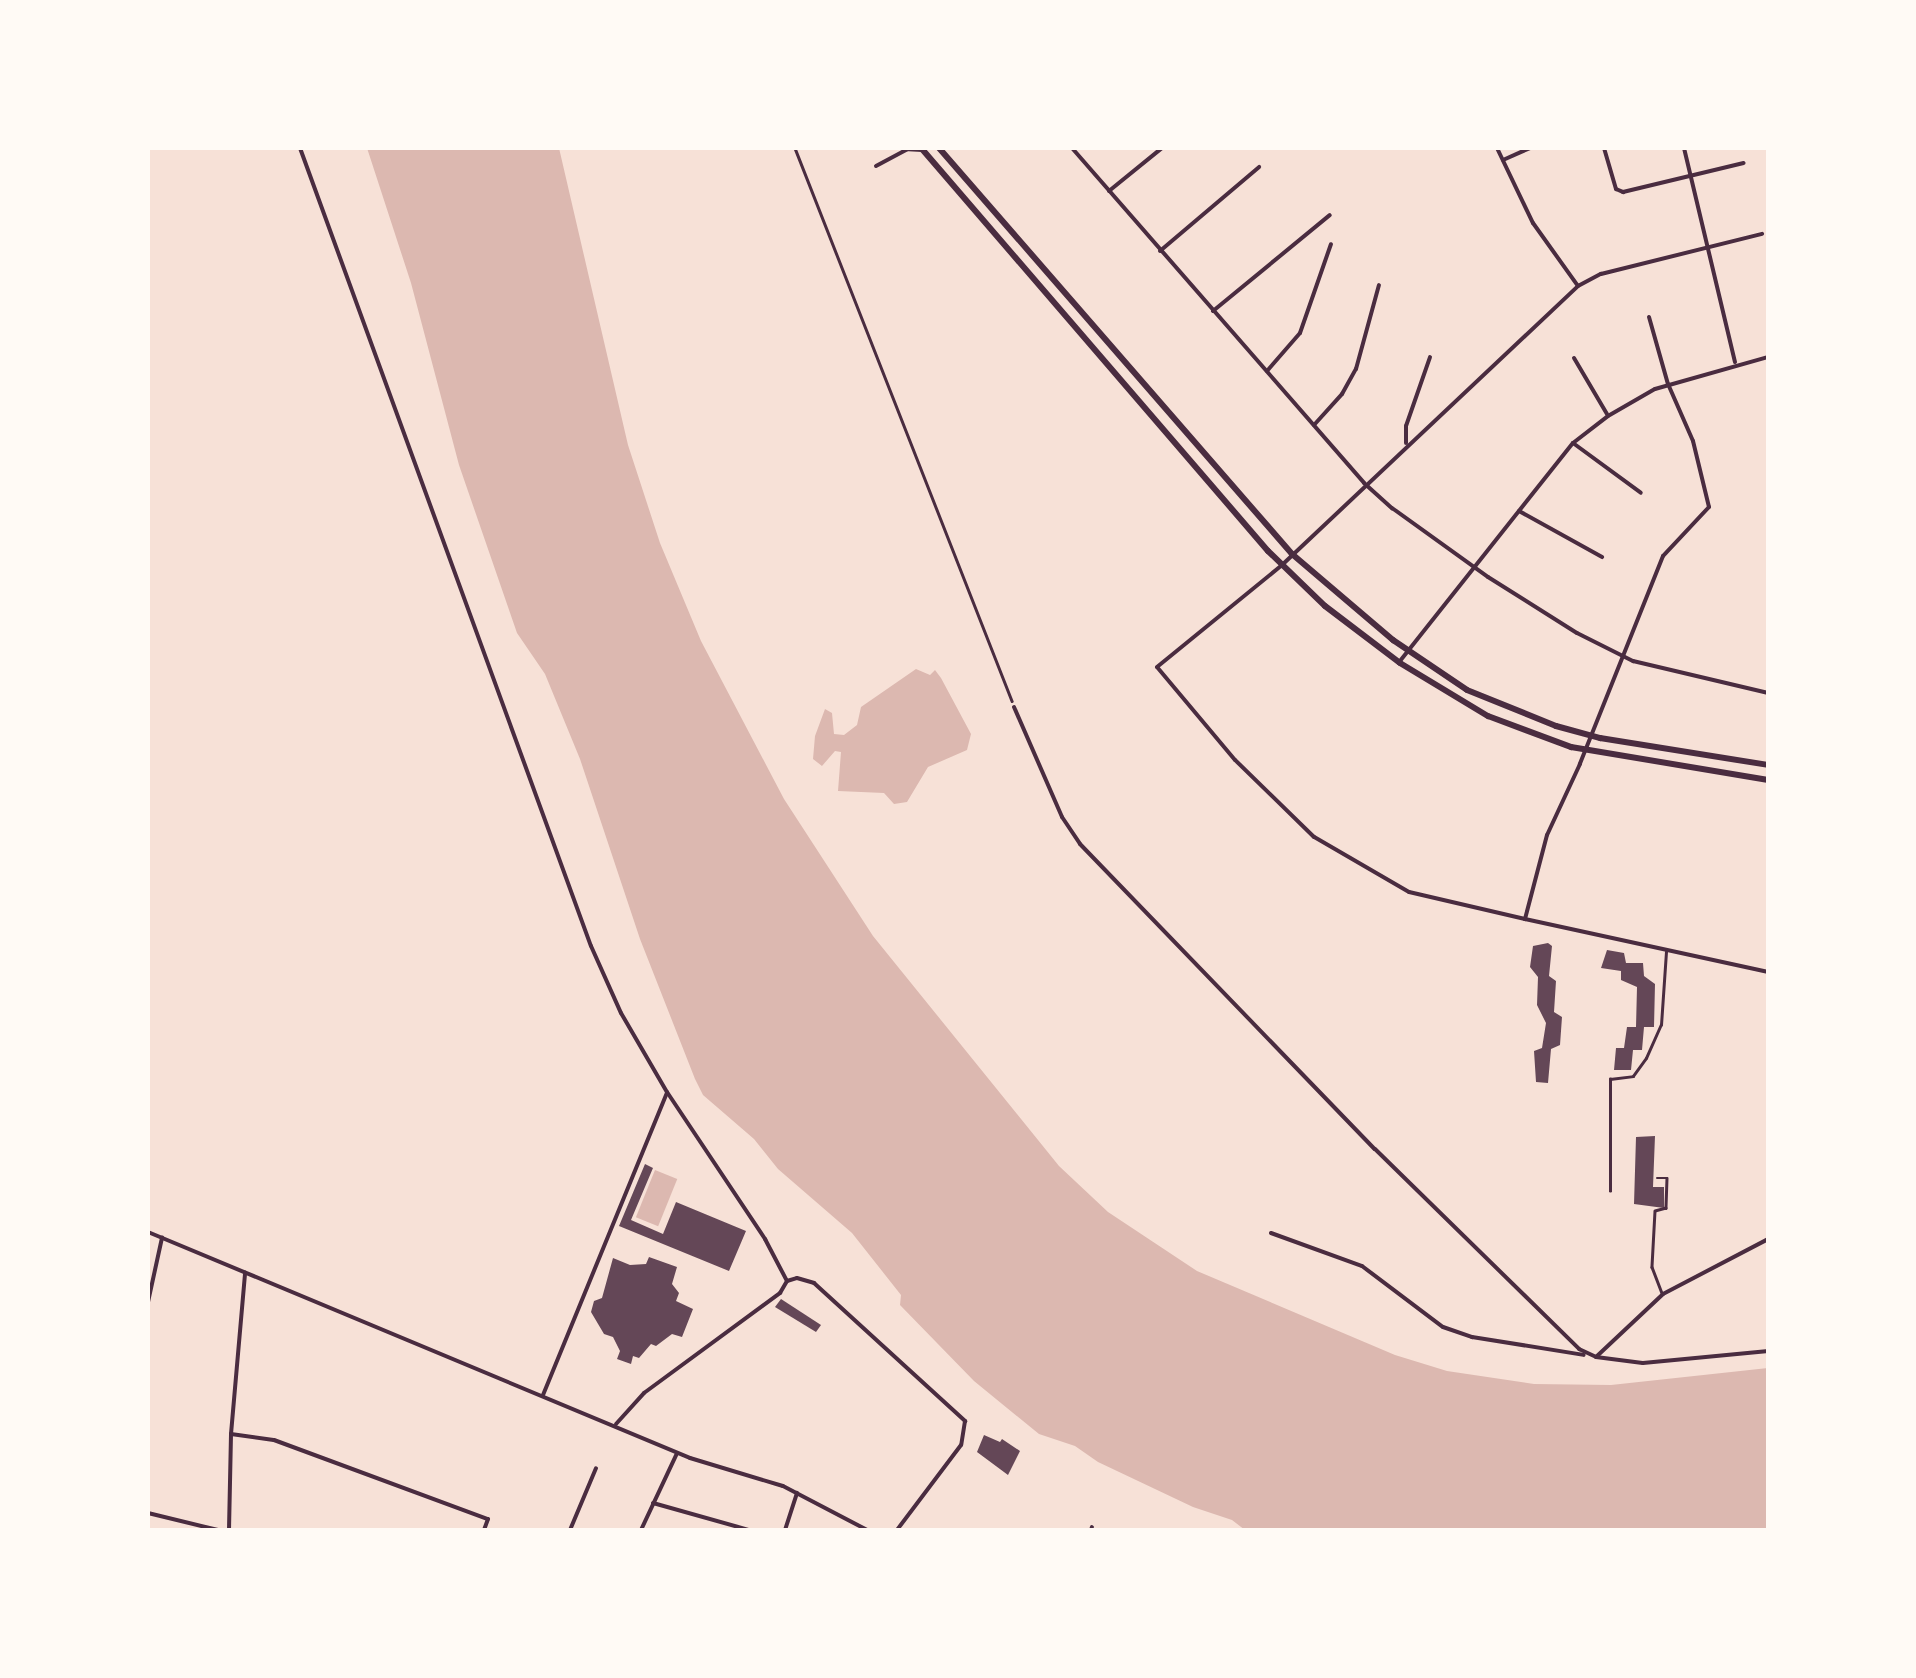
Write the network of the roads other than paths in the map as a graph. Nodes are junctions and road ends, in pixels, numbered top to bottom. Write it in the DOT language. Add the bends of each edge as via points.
graph roads {
  1 [pos="300,148"];
  2 [pos="903,148"];
  3 [pos="923,148"];
  4 [pos="939,148"];
  5 [pos="1072,148"];
  6 [pos="1162,148"];
  7 [pos="1497,148"];
  8 [pos="1530,148"];
  9 [pos="1604,148"];
  10 [pos="1684,148"];
  11 [pos="893,156"];
  12 [pos="1503,160"];
  13 [pos="1744,163"];
  14 [pos="876,166"];
  15 [pos="1260,167"];
  16 [pos="1692,179"];
  17 [pos="1110,191"];
  18 [pos="1330,215"];
  19 [pos="1762,234"];
  20 [pos="1331,244"];
  21 [pos="1708,247"];
  22 [pos="1160,251"];
  23 [pos="1379,285"];
  24 [pos="1578,286"];
  25 [pos="1213,311"];
  26 [pos="1649,317"];
  27 [pos="1430,357"];
  28 [pos="1768,357"];
  29 [pos="1574,358"];
  30 [pos="1736,364"];
  31 [pos="1266,372"];
  32 [pos="1137,378"];
  33 [pos="1668,384"];
  34 [pos="1125,388"];
  35 [pos="1608,416"];
  36 [pos="1314,425"];
  37 [pos="1406,443"];
  38 [pos="1573,443"];
  39 [pos="1364,483"];
  40 [pos="1642,494"];
  41 [pos="1517,510"];
  42 [pos="1292,554"];
  43 [pos="1602,558"];
  44 [pos="1282,565"];
  45 [pos="1474,568"];
  46 [pos="1408,650"];
  47 [pos="1621,655"];
  48 [pos="1400,662"];
  49 [pos="1768,693"];
  50 [pos="1014,707"];
  51 [pos="1591,736"];
  52 [pos="1586,751"];
  53 [pos="1768,765"];
  54 [pos="1768,780"];
  55 [pos="1525,919"];
  56 [pos="1666,949"];
  57 [pos="1768,972"];
  58 [pos="667,1092"];
  59 [pos="1657,1178"];
  60 [pos="1610,1192"];
  61 [pos="148,1232"];
  62 [pos="1271,1233"];
  63 [pos="162,1238"];
  64 [pos="1768,1238"];
  65 [pos="245,1272"];
  66 [pos="787,1281"];
  67 [pos="1662,1294"];
  68 [pos="148,1302"];
  69 [pos="1768,1351"];
  70 [pos="1588,1355"];
  71 [pos="1596,1357"];
  72 [pos="543,1396"];
  73 [pos="615,1426"];
  74 [pos="231,1434"];
  75 [pos="678,1454"];
  76 [pos="596,1468"];
  77 [pos="796,1493"];
  78 [pos="653,1503"];
  79 [pos="148,1513"];
  80 [pos="218,1530"];
  81 [pos="229,1530"];
  82 [pos="484,1530"];
  83 [pos="570,1530"];
  84 [pos="642,1530"];
  85 [pos="749,1530"];
  86 [pos="785,1530"];
  87 [pos="867,1530"];
  88 [pos="896,1530"];
  1 -- 58 [label="street" via="583,926 621,1013"];
  2 -- 3 [label="main road"];
  2 -- 11 [label="street"];
  2 -- 11 [label="street"];
  3 -- 34 [label="main road"];
  4 -- 32 [label="main road"];
  5 -- 17 [label="street"];
  6 -- 17 [label="street"];
  7 -- 12 [label="street"];
  8 -- 12 [label="street"];
  9 -- 16 [label="street" via="1616,189 1623,192"];
  10 -- 16 [label="street"];
  11 -- 14 [label="street"];
  12 -- 24 [label="street" via="1533,223"];
  13 -- 16 [label="street"];
  15 -- 22 [label="street"];
  16 -- 21 [label="street"];
  17 -- 22 [label="street"];
  18 -- 25 [label="street"];
  19 -- 21 [label="street"];
  20 -- 31 [label="street" via="1300,334"];
  21 -- 24 [label="street"];
  21 -- 30 [label="street"];
  22 -- 25 [label="street"];
  23 -- 36 [label="street" via="1356,369"];
  24 -- 37 [label="street"];
  25 -- 31 [label="street"];
  26 -- 33 [label="street"];
  27 -- 37 [label="street"];
  28 -- 30 [label="street"];
  29 -- 35 [label="street"];
  30 -- 33 [label="street"];
  31 -- 36 [label="street"];
  32 -- 34 [label="main road"];
  32 -- 42 [label="main road"];
  33 -- 35 [label="street"];
  33 -- 47 [label="street" via="1693,441 1708,510 1663,556"];
  34 -- 44 [label="main road"];
  35 -- 38 [label="street"];
  36 -- 39 [label="street"];
  37 -- 39 [label="street"];
  38 -- 40 [label="street"];
  38 -- 41 [label="street"];
  39 -- 42 [label="street"];
  39 -- 45 [label="street"];
  41 -- 43 [label="street"];
  41 -- 45 [label="street"];
  42 -- 44 [label="street"];
  42 -- 46 [label="main road"];
  44 -- 48 [label="main road"];
  44 -- 55 [label="street" via="1157,667 1234,760 1314,837 1410,892"];
  45 -- 46 [label="street"];
  45 -- 47 [label="street"];
  46 -- 48 [label="street"];
  46 -- 51 [label="main road" via="1467,690"];
  47 -- 49 [label="street"];
  47 -- 51 [label="street"];
  48 -- 52 [label="main road" via="1488,716"];
  50 -- 70 [label="street" via="1080,844 1388,1162"];
  51 -- 52 [label="street"];
  51 -- 53 [label="main road"];
  52 -- 54 [label="main road"];
  52 -- 55 [label="street" via="1547,835"];
  55 -- 56 [label="street"];
  56 -- 57 [label="street"];
  56 -- 60 [label="lane" via="1654,1042 1633,1076 1610,1080"];
  58 -- 66 [label="street"];
  58 -- 72 [label="street"];
  59 -- 67 [label="lane" via="1667,1178 1666,1208 1655,1211 1652,1267"];
  61 -- 63 [label="street"];
  62 -- 70 [label="street" via="1344,1256 1443,1327"];
  63 -- 65 [label="street"];
  63 -- 68 [label="street"];
  64 -- 67 [label="street"];
  65 -- 72 [label="street"];
  65 -- 74 [label="street"];
  66 -- 73 [label="street" via="780,1293 644,1393"];
  66 -- 88 [label="street" via="814,1284 964,1421 960,1446"];
  67 -- 71 [label="street"];
  69 -- 71 [label="street" via="1644,1363"];
  70 -- 71 [label="street"];
  72 -- 73 [label="street"];
  73 -- 75 [label="street"];
  74 -- 81 [label="street"];
  74 -- 82 [label="street" via="274,1440 488,1519"];
  75 -- 77 [label="street"];
  75 -- 78 [label="street"];
  76 -- 83 [label="street"];
  77 -- 86 [label="street"];
  77 -- 87 [label="street"];
  78 -- 84 [label="street"];
  78 -- 85 [label="street"];
  79 -- 80 [label="street"];
}
